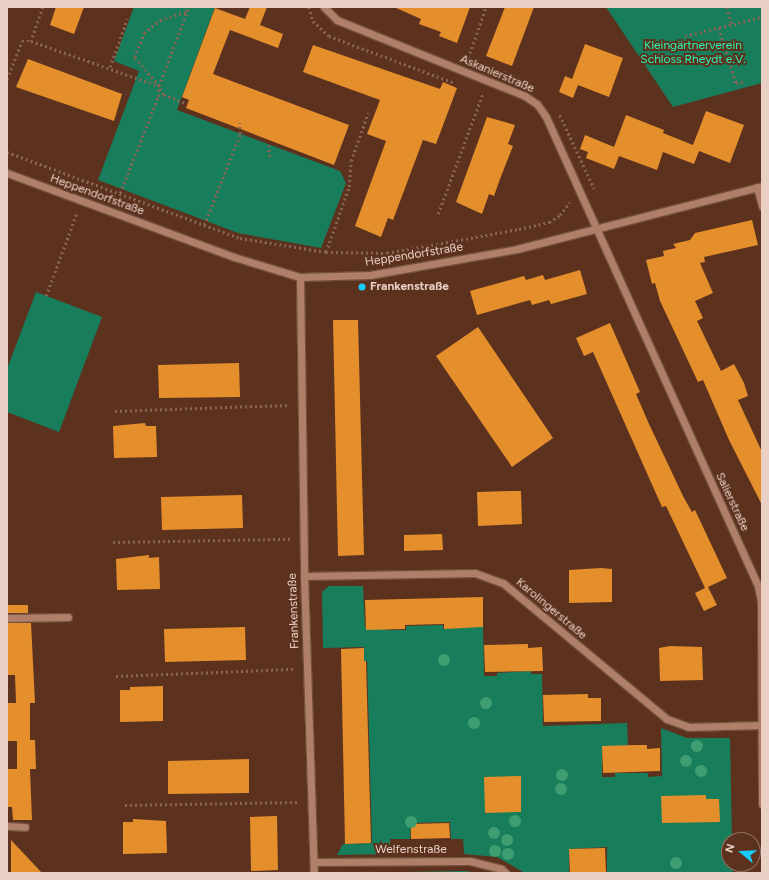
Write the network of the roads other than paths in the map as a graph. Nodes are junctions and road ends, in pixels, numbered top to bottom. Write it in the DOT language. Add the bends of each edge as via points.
graph roads {
  1 [pos="324,7"];
  2 [pos="7,173"];
  3 [pos="760,187"];
  4 [pos="762,206"];
  5 [pos="597,227"];
  6 [pos="300,277"];
  7 [pos="304,576"];
  8 [pos="760,586"];
  9 [pos="68,617"];
  10 [pos="7,618"];
  11 [pos="760,725"];
  12 [pos="762,804"];
  13 [pos="7,826"];
  14 [pos="25,827"];
  15 [pos="314,862"];
  16 [pos="314,873"];
  17 [pos="506,873"];
  1 -- 5 [label="street, Askanierstraße" via="337,20 525,96 537,104 559,140"];
  2 -- 6 [label="street, Heppendorfstraße" via="234,257"];
  3 -- 4 [label="street"];
  3 -- 5 [label="street, Heppendorfstraße"];
  5 -- 6 [label="street, Heppendorfstraße" via="517,249 424,267 370,275"];
  5 -- 8 [label="street, Salierstraße" via="613,268"];
  6 -- 7 [label="street, Frankenstraße"];
  7 -- 11 [label="street, Karolingerstraße" via="476,573 503,583 667,719 689,727"];
  7 -- 15 [label="street, Frankenstraße"];
  8 -- 11 [label="street, Salierstraße"];
  9 -- 10 [label="street"];
  11 -- 12 [label="street, Salierstraße"];
  13 -- 14 [label="street"];
  15 -- 16 [label="street, Frankenstraße"];
  15 -- 17 [label="street, Welfenstraße" via="470,861 501,869"];
}
